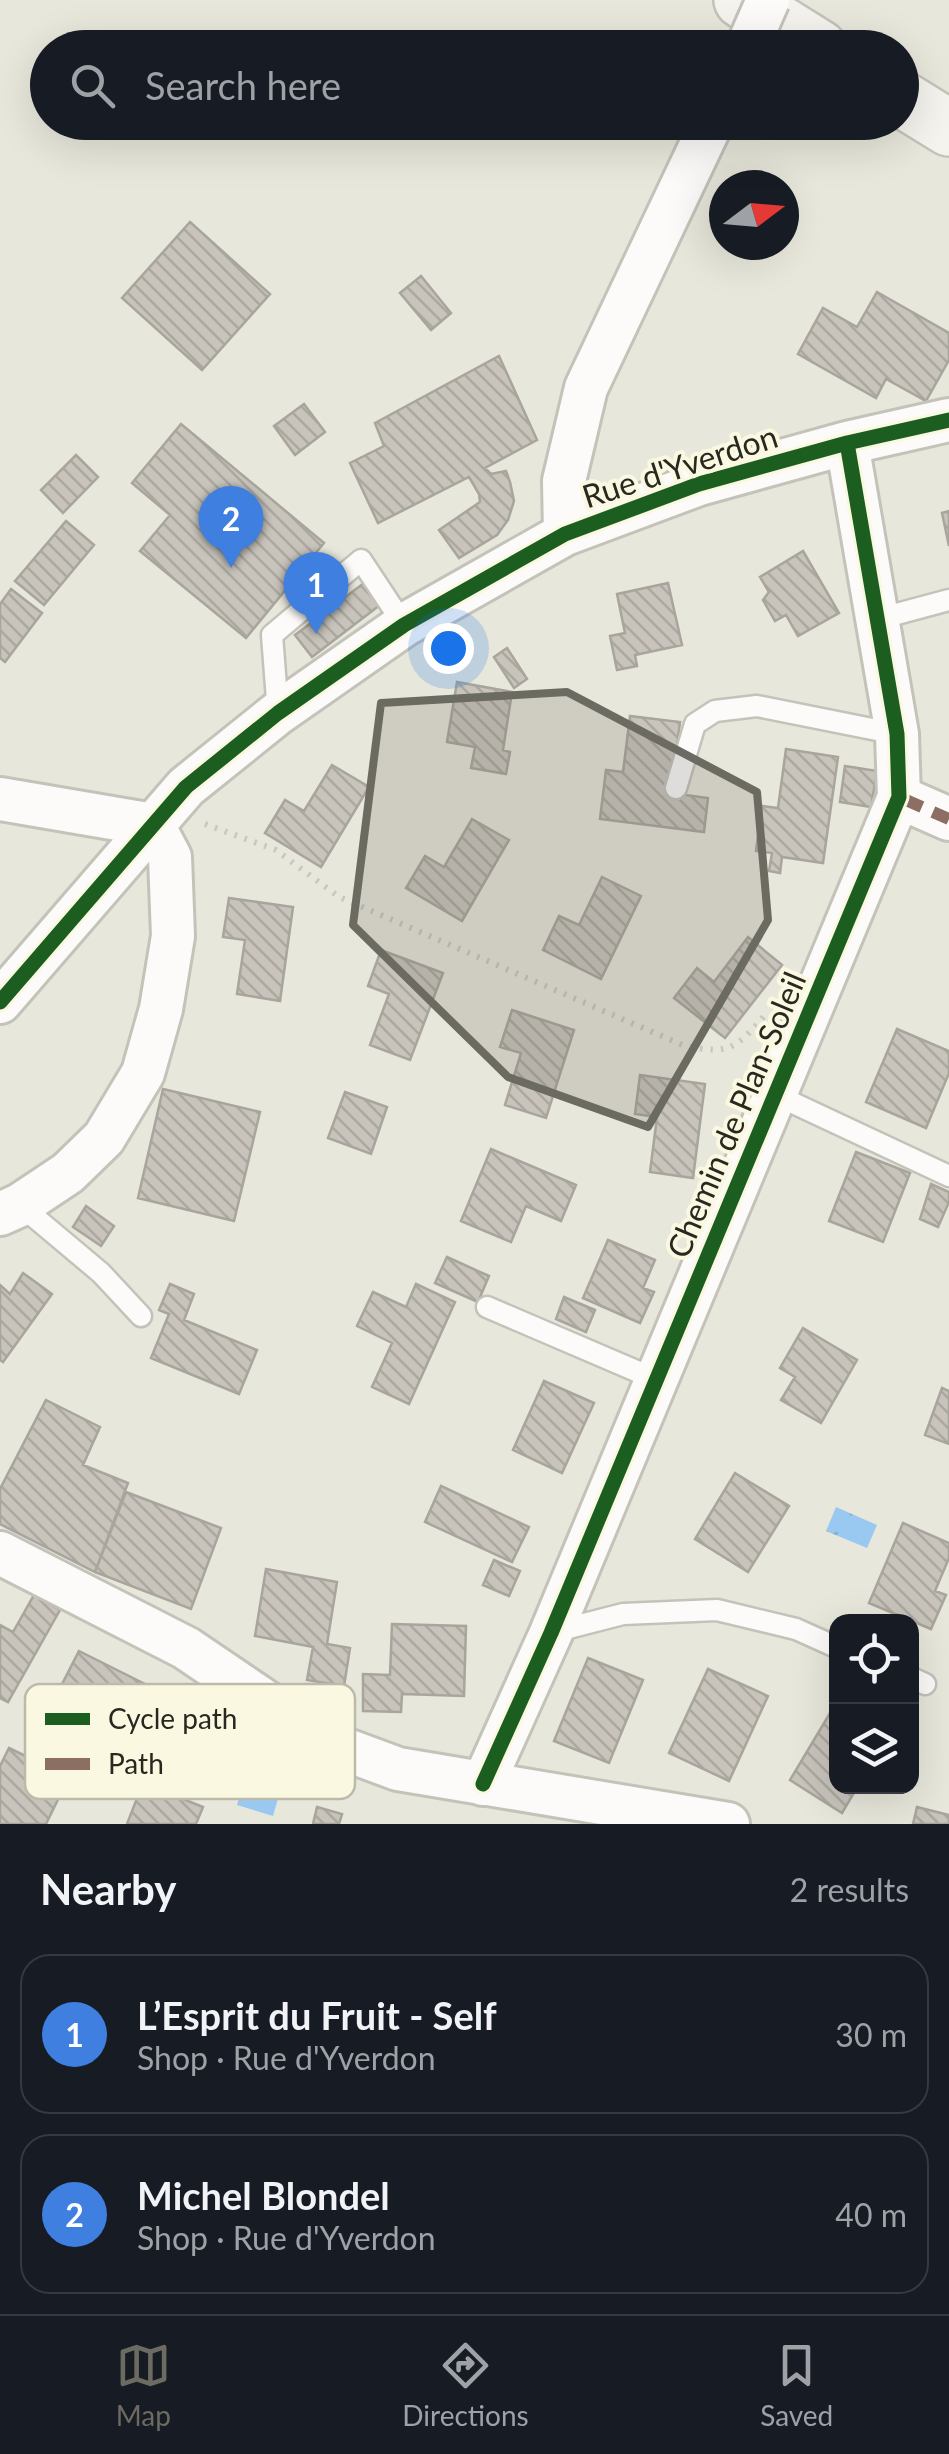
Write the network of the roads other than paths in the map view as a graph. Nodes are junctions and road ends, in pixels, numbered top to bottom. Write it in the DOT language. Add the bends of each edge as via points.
graph roads {
  1 [pos="742,0"];
  2 [pos="768,0"];
  3 [pos="755,30"];
  4 [pos="790,30"];
  5 [pos="919,109"];
  6 [pos="949,128"];
  7 [pos="703,140"];
  8 [pos="949,420"];
  9 [pos="848,443"];
  10 [pos="565,534"];
  11 [pos="949,600"];
  12 [pos="878,619"];
  13 [pos="404,625"];
  14 [pos="278,713"];
  15 [pos="897,734"];
  16 [pos="676,788"];
  17 [pos="899,797"];
  18 [pos="0,799"];
  19 [pos="949,819"];
  20 [pos="153,825"];
  21 [pos="0,1002"];
  22 [pos="776,1095"];
  23 [pos="949,1176"];
  24 [pos="10,1210"];
  25 [pos="486,1307"];
  26 [pos="142,1316"];
  27 [pos="656,1380"];
  28 [pos="3,1559"];
  29 [pos="551,1632"];
  30 [pos="829,1643"];
  31 [pos="239,1684"];
  32 [pos="355,1753"];
  33 [pos="483,1784"];
  34 [pos="728,1824"];
  1 -- 4 [label="main road"];
  2 -- 3 [label="street, bridge"];
  5 -- 6 [label="main road"];
  7 -- 10 [label="street" via="586,388 564,481"];
  8 -- 9 [label="street, Rue d'Yverdon"];
  9 -- 10 [label="street, Rue d'Yverdon" via="699,484"];
  9 -- 12 [label="street, Chemin de Plan-Soleil"];
  10 -- 13 [label="street, Rue d'Yverdon"];
  11 -- 12 [label="lane"];
  12 -- 15 [label="street, Chemin de Plan-Soleil"];
  13 -- 14 [label="street, Rue d'Yverdon"];
  13 -- 14 [label="lane" via="361,560 272,634"];
  14 -- 20 [label="street, Rue d'Yverdon" via="186,787"];
  15 -- 16 [label="lane" via="757,706 715,710 696,724"];
  15 -- 17 [label="street, Chemin de Plan-Soleil"];
  17 -- 19 [label="street"];
  17 -- 22 [label="street, Chemin de Plan-Soleil"];
  18 -- 20 [label="street"];
  20 -- 21 [label="street, Rue d'Yverdon"];
  20 -- 24 [label="street" via="170,857 173,936 143,1072 104,1138 68,1173"];
  22 -- 23 [label="lane, Chemin de Plan-Soleil"];
  22 -- 27 [label="street, Chemin de Plan-Soleil"];
  24 -- 26 [label="lane" via="101,1273"];
  25 -- 27 [label="lane"];
  27 -- 29 [label="street, Chemin de Plan-Soleil"];
  28 -- 31 [label="street" via="186,1648"];
  29 -- 30 [label="lane" via="623,1614 717,1610"];
  29 -- 33 [label="street, Chemin de Plan-Soleil"];
  32 -- 33 [label="street" via="398,1769"];
  33 -- 34 [label="street"];
}
